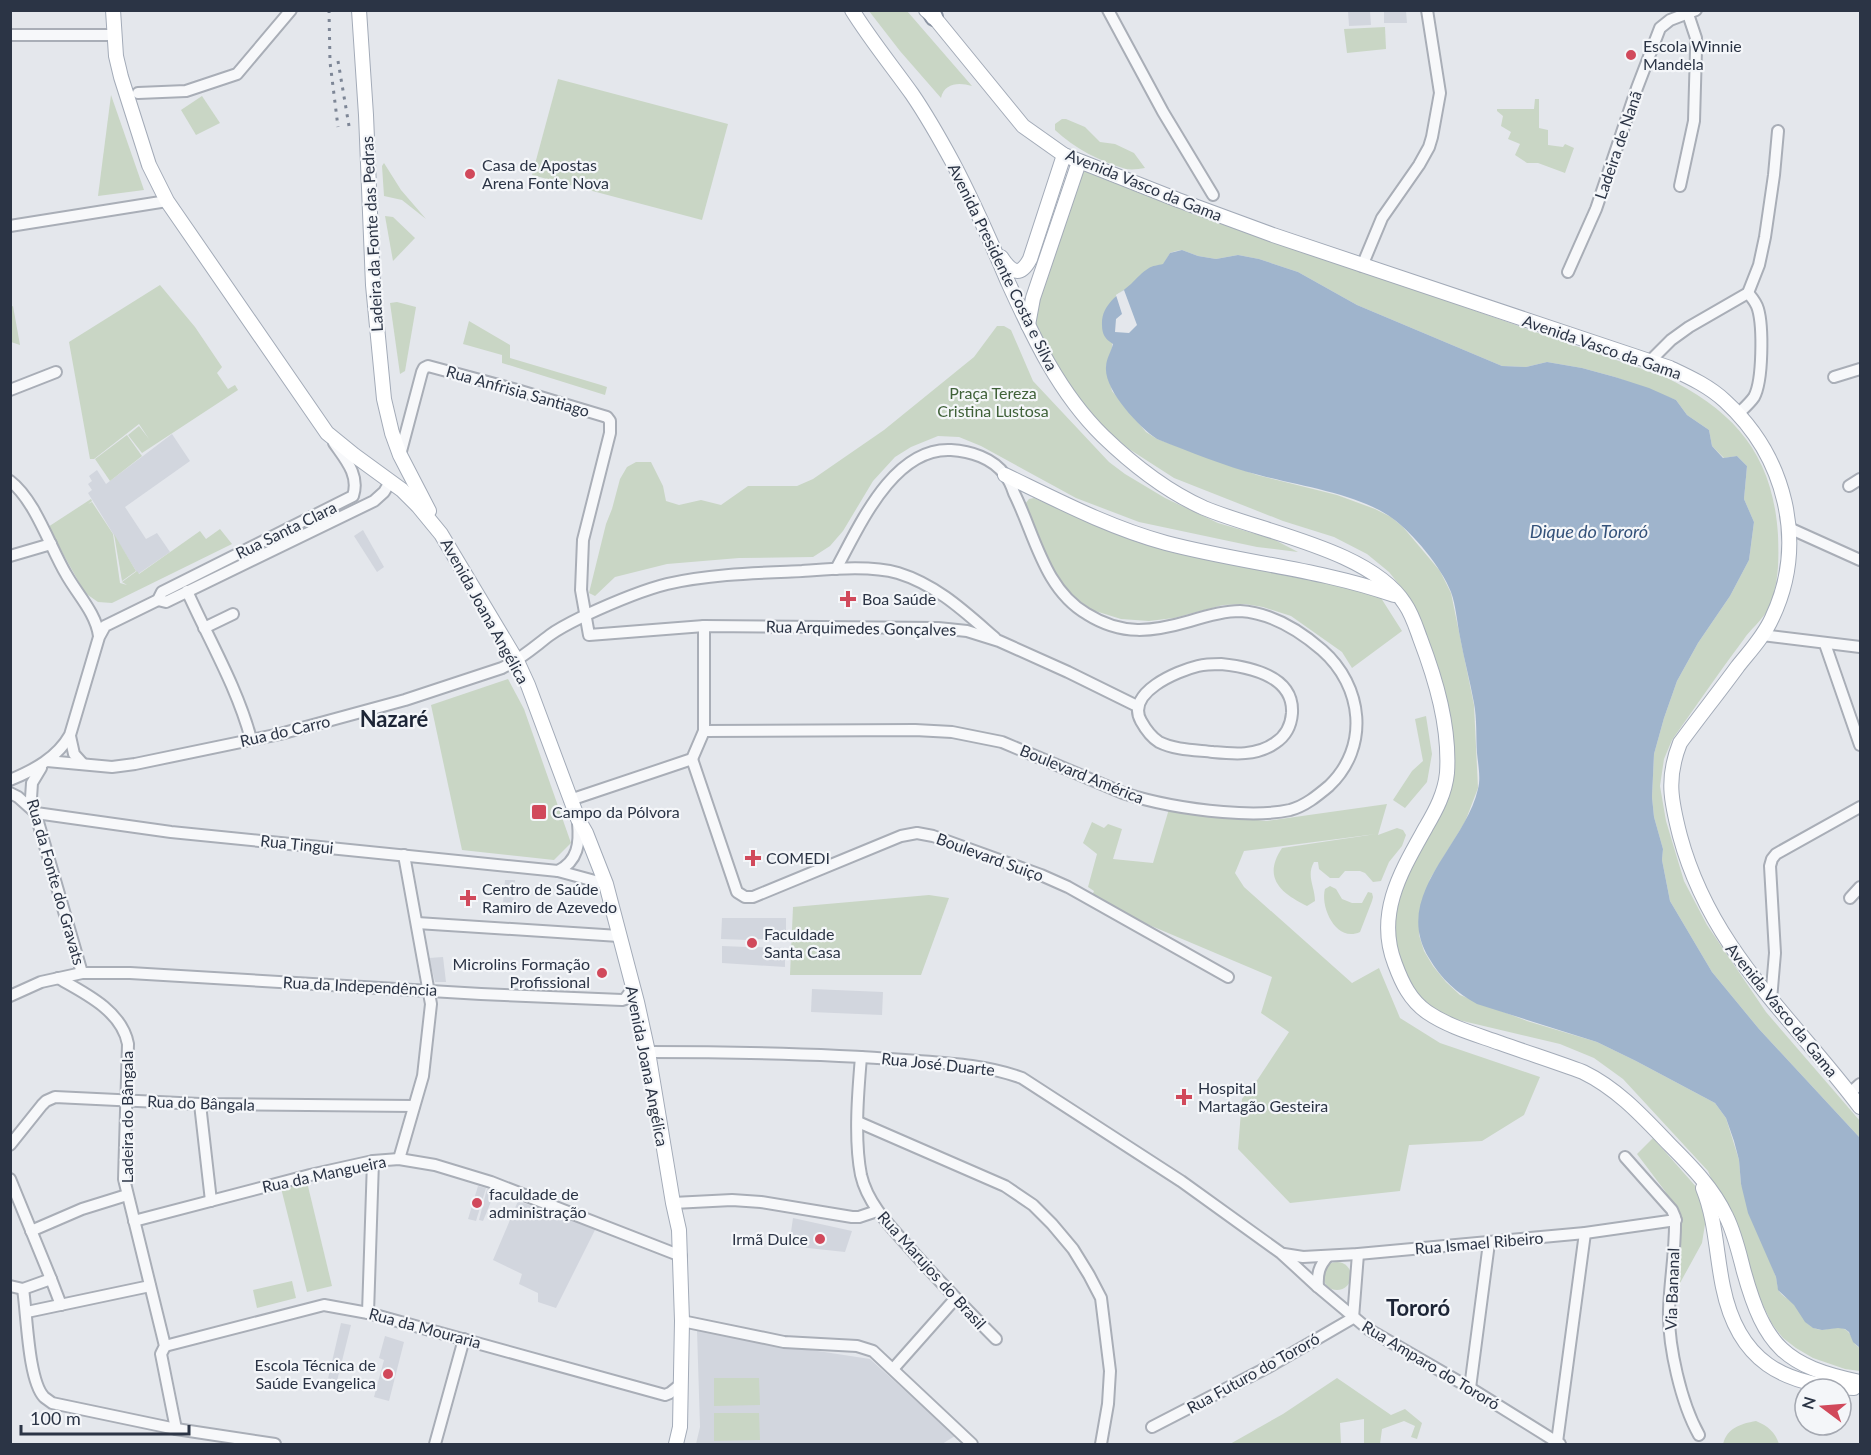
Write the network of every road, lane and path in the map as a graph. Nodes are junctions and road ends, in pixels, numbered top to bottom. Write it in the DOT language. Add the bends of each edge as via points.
graph roads {
  1 [pos="112,10"];
  2 [pos="291,10"];
  3 [pos="359,10"];
  4 [pos="840,10"];
  5 [pos="852,10"];
  6 [pos="1108,10"];
  7 [pos="1427,10"];
  8 [pos="1664,10"];
  9 [pos="1692,12"];
  10 [pos="930,13"];
  11 [pos="1670,20"];
  12 [pos="866,32"];
  13 [pos="10,35"];
  14 [pos="114,35"];
  15 [pos="138,93"];
  16 [pos="1778,131"];
  17 [pos="1064,155"];
  18 [pos="1079,162"];
  19 [pos="1680,186"];
  20 [pos="1214,195"];
  21 [pos="167,201"];
  22 [pos="10,226"];
  23 [pos="988,238"];
  24 [pos="1362,266"];
  25 [pos="1568,272"];
  26 [pos="1748,293"];
  27 [pos="1028,325"];
  28 [pos="1650,361"];
  29 [pos="1860,369"];
  30 [pos="56,372"];
  31 [pos="1834,377"];
  32 [pos="10,390"];
  33 [pos="1738,414"];
  34 [pos="327,432"];
  35 [pos="400,455"];
  36 [pos="1005,475"];
  37 [pos="1860,479"];
  38 [pos="10,481"];
  39 [pos="390,482"];
  40 [pos="1849,486"];
  41 [pos="1789,528"];
  42 [pos="441,534"];
  43 [pos="51,544"];
  44 [pos="10,556"];
  45 [pos="1860,560"];
  46 [pos="836,569"];
  47 [pos="187,591"];
  48 [pos="1399,596"];
  49 [pos="158,600"];
  50 [pos="232,614"];
  51 [pos="585,616"];
  52 [pos="93,618"];
  53 [pos="111,623"];
  54 [pos="704,626"];
  55 [pos="204,628"];
  56 [pos="1762,635"];
  57 [pos="99,637"];
  58 [pos="999,641"];
  59 [pos="1825,644"];
  60 [pos="1860,647"];
  61 [pos="517,662"];
  62 [pos="1137,706"];
  63 [pos="704,731"];
  64 [pos="70,735"];
  65 [pos="251,739"];
  66 [pos="1860,744"];
  67 [pos="692,759"];
  68 [pos="47,761"];
  69 [pos="83,764"];
  70 [pos="10,780"];
  71 [pos="10,793"];
  72 [pos="570,800"];
  73 [pos="1860,807"];
  74 [pos="36,813"];
  75 [pos="578,819"];
  76 [pos="404,855"];
  77 [pos="558,871"];
  78 [pos="606,884"];
  79 [pos="1860,887"];
  80 [pos="1850,898"];
  81 [pos="417,923"];
  82 [pos="619,936"];
  83 [pos="82,973"];
  84 [pos="1228,977"];
  85 [pos="58,978"];
  86 [pos="633,988"];
  87 [pos="430,990"];
  88 [pos="10,996"];
  89 [pos="1771,1000"];
  90 [pos="648,1052"];
  91 [pos="861,1056"];
  92 [pos="1855,1089"];
  93 [pos="126,1100"];
  94 [pos="200,1104"];
  95 [pos="414,1106"];
  96 [pos="1860,1107"];
  97 [pos="858,1122"];
  98 [pos="10,1145"];
  99 [pos="1625,1157"];
  100 [pos="399,1159"];
  101 [pos="373,1161"];
  102 [pos="1697,1173"];
  103 [pos="10,1179"];
  104 [pos="127,1195"];
  105 [pos="211,1201"];
  106 [pos="673,1203"];
  107 [pos="877,1210"];
  108 [pos="1676,1220"];
  109 [pos="134,1221"];
  110 [pos="31,1231"];
  111 [pos="1585,1233"];
  112 [pos="1489,1243"];
  113 [pos="1281,1253"];
  114 [pos="1358,1254"];
  115 [pos="681,1256"];
  116 [pos="1328,1256"];
  117 [pos="51,1279"];
  118 [pos="10,1286"];
  119 [pos="150,1286"];
  120 [pos="1318,1287"];
  121 [pos="1355,1288"];
  122 [pos="23,1289"];
  123 [pos="1330,1298"];
  124 [pos="955,1299"];
  125 [pos="61,1305"];
  126 [pos="27,1312"];
  127 [pos="368,1313"];
  128 [pos="1353,1317"];
  129 [pos="682,1321"];
  130 [pos="464,1339"];
  131 [pos="996,1339"];
  132 [pos="165,1346"];
  133 [pos="893,1370"];
  134 [pos="1860,1382"];
  135 [pos="681,1384"];
  136 [pos="1860,1387"];
  137 [pos="1470,1388"];
  138 [pos="1152,1427"];
  139 [pos="176,1429"];
  140 [pos="1699,1435"];
  141 [pos="1558,1443"];
  142 [pos="275,1444"];
  143 [pos="435,1444"];
  144 [pos="676,1444"];
  145 [pos="972,1444"];
  146 [pos="1101,1444"];
  1 -- 14 [label="main road, Avenida Joana Angélica"];
  2 -- 15 [label="street" via="237,74 186,91"];
  3 -- 35 [label="main road, Ladeira da Fonte das Pedras" via="380,366 388,418"];
  4 -- 12 [label="main road"];
  5 -- 12 [label="main road, Avenida Presidente Costa e Silva"];
  6 -- 20 [label="street"];
  7 -- 24 [label="street" via="1440,93 1430,147 1382,218"];
  8 -- 11 [label="street"];
  9 -- 11 [label="street"];
  9 -- 19 [label="street" via="1695,121"];
  10 -- 17 [label="main road, Avenida Vasco da Gama" via="1023,126"];
  11 -- 25 [label="street, Ladeira de Nanã" via="1657,36 1596,209"];
  12 -- 23 [label="main road, Avenida Presidente Costa e Silva" via="935,128"];
  13 -- 14 [label="street"];
  14 -- 21 [label="main road, Avenida Joana Angélica" via="126,94 149,165"];
  16 -- 26 [label="street" via="1765,237"];
  17 -- 18 [label="main road, Avenida Vasco da Gama"];
  17 -- 23 [label="main road" via="1026,267 1021,271 1009,268"];
  18 -- 24 [label="main road, Avenida Vasco da Gama"];
  18 -- 27 [label="main road" via="1033,298"];
  21 -- 22 [label="street"];
  21 -- 34 [label="main road, Avenida Joana Angélica"];
  23 -- 27 [label="main road, Avenida Presidente Costa e Silva"];
  24 -- 28 [label="main road, Avenida Vasco da Gama"];
  26 -- 28 [label="street" via="1689,327"];
  26 -- 33 [label="street" via="1755,301 1761,323 1759,383 1754,398"];
  27 -- 48 [label="main road, Avenida Presidente Costa e Silva" via="1068,396 1100,434 1143,472 1203,507 1346,557"];
  28 -- 33 [label="main road, Avenida Vasco da Gama" via="1709,388"];
  29 -- 31 [label="street"];
  30 -- 32 [label="street"];
  33 -- 41 [label="main road, Avenida Vasco da Gama" via="1779,480"];
  34 -- 39 [label="main road, Avenida Joana Angélica"];
  34 -- 49 [label="street, Rua Santa Clara" via="352,470 356,481 353,496 162,592"];
  35 -- 39 [label="main road"];
  35 -- 42 [label="main road, Ladeira da Fonte das Pedras"];
  35 -- 51 [label="street, Rua Anfrisia Santiago" via="422,372 428,366 607,417 610,433 583,540"];
  36 -- 46 [label="street, Boulevard América" via="985,459 962,451 942,450 918,457 883,490"];
  36 -- 48 [label="main road" via="1092,518 1130,532 1341,578"];
  36 -- 63 [label="street, Boulevard América" via="1048,571 1070,603 1087,615 1104,624 1143,631 1222,612 1256,613 1288,625 1324,652 1340,669 1356,709 1357,731 1350,757 1337,778 1316,798 1292,809 1245,814 1143,800 1002,742 951,732"];
  37 -- 40 [label="street"];
  38 -- 43 [label="street" via="28,501"];
  39 -- 42 [label="main road, Avenida Joana Angélica" via="418,506"];
  39 -- 47 [label="street, Rua Santa Clara" via="374,501"];
  41 -- 45 [label="street"];
  41 -- 56 [label="main road, Avenida Vasco da Gama" via="1784,584"];
  42 -- 61 [label="main road, Avenida Joana Angélica"];
  43 -- 44 [label="street"];
  43 -- 52 [label="street"];
  46 -- 51 [label="street, Rua do Carro" via="755,573 667,584"];
  46 -- 58 [label="street, Rua do Carro" via="878,570 910,578 953,601"];
  47 -- 49 [label="street, Rua Santa Clara" via="166,602"];
  47 -- 55 [label="street"];
  48 -- 102 [label="main road, Avenida Presidente Costa e Silva" via="1434,678 1446,735 1447,773 1439,803 1404,868 1391,903 1389,945 1406,990 1416,1003 1444,1022 1600,1080 1625,1099"];
  49 -- 53 [label="street, Rua Santa Clara"];
  50 -- 55 [label="street"];
  51 -- 54 [label="street, Rua Arquimedes Gonçalves" via="589,635"];
  51 -- 61 [label="street, Rua do Carro" via="554,633"];
  52 -- 53 [label="street"];
  52 -- 57 [label="street"];
  53 -- 57 [label="street, Rua Santa Clara"];
  54 -- 58 [label="street, Rua Arquimedes Gonçalves" via="938,628 967,631"];
  54 -- 63 [label="street"];
  55 -- 65 [label="street" via="238,699"];
  56 -- 59 [label="street"];
  56 -- 89 [label="main road, Avenida Vasco da Gama" via="1680,743 1670,775 1675,817 1694,880 1724,937"];
  57 -- 64 [label="street"];
  58 -- 62 [label="street, Rua Arquimedes Gonçalves"];
  59 -- 60 [label="street"];
  59 -- 66 [label="street"];
  61 -- 65 [label="street, Rua do Carro" via="405,700"];
  61 -- 72 [label="main road, Avenida Joana Angélica"];
  62 -- 62 [label="street" via="1148,691 1182,671 1221,664 1262,672 1289,693 1292,705 1287,732 1254,753 1170,746 1148,733 1138,717"];
  63 -- 67 [label="street"];
  64 -- 68 [label="street" via="61,750"];
  64 -- 69 [label="street" via="74,754"];
  65 -- 69 [label="street, Rua do Carro" via="135,764"];
  67 -- 72 [label="street"];
  67 -- 84 [label="street, Boulevard Suiço" via="740,896 753,897 917,833 1068,887"];
  68 -- 69 [label="street, Rua do Carro"];
  68 -- 70 [label="street"];
  68 -- 74 [label="street, Rua da Fonte do Gravats" via="32,783"];
  71 -- 74 [label="street"];
  72 -- 75 [label="main road, Avenida Joana Angélica"];
  73 -- 89 [label="street" via="1772,859 1775,953"];
  74 -- 76 [label="street, Rua Tingui" via="171,832"];
  74 -- 83 [label="street, Rua da Fonte do Gravats"];
  75 -- 77 [label="street" via="576,853"];
  75 -- 78 [label="main road, Avenida Joana Angélica"];
  76 -- 77 [label="street, Rua Tingui"];
  76 -- 81 [label="street"];
  77 -- 78 [label="street, Rua Tingui"];
  78 -- 82 [label="main road, Avenida Joana Angélica"];
  79 -- 80 [label="street"];
  81 -- 82 [label="street"];
  81 -- 87 [label="street"];
  82 -- 86 [label="main road, Avenida Joana Angélica"];
  83 -- 85 [label="street, Rua da Independência"];
  83 -- 87 [label="street, Rua da Independência"];
  85 -- 88 [label="street, Rua da Independência"];
  85 -- 93 [label="street, Ladeira do Bângala" via="102,1005 126,1035"];
  86 -- 87 [label="street, Rua da Independência" via="622,1000"];
  86 -- 90 [label="main road, Avenida Joana Angélica"];
  87 -- 95 [label="street" via="428,1046"];
  89 -- 92 [label="main road, Avenida Vasco da Gama"];
  90 -- 91 [label="street, Rua José Duarte"];
  90 -- 106 [label="main road, Avenida Joana Angélica"];
  91 -- 97 [label="street, Rua Marujos do Brasil"];
  91 -- 113 [label="street, Rua José Duarte" via="975,1066 1022,1078 1175,1177"];
  92 -- 96 [label="main road, Avenida Vasco da Gama"];
  93 -- 94 [label="street, Rua do Bângala"];
  93 -- 98 [label="street, Rua do Bângala" via="51,1098"];
  93 -- 104 [label="street, Ladeira do Bângala"];
  94 -- 95 [label="street, Rua do Bângala"];
  94 -- 105 [label="street"];
  95 -- 100 [label="street"];
  97 -- 107 [label="street, Rua Marujos do Brasil" via="861,1177"];
  97 -- 146 [label="street" via="1005,1186 1033,1205 1073,1249 1101,1298 1110,1371"];
  99 -- 108 [label="street" via="1672,1210"];
  100 -- 101 [label="street, Rua da Mangueira"];
  100 -- 115 [label="street, Rua da Mangueira" via="491,1182"];
  101 -- 105 [label="street, Rua da Mangueira"];
  101 -- 127 [label="street"];
  102 -- 134 [label="main road, Avenida Presidente Costa e Silva" via="1727,1218 1754,1304 1770,1336 1808,1368"];
  102 -- 136 [label="main road" via="1712,1212 1728,1309 1748,1346 1760,1360 1795,1380"];
  103 -- 110 [label="street"];
  104 -- 109 [label="street, Ladeira do Bângala"];
  104 -- 110 [label="street"];
  105 -- 109 [label="street, Rua da Mangueira"];
  106 -- 107 [label="street" via="761,1202 852,1217"];
  106 -- 115 [label="main road, Avenida Joana Angélica"];
  107 -- 124 [label="street, Rua Marujos do Brasil"];
  108 -- 111 [label="street, Rua Ismael Ribeiro"];
  108 -- 140 [label="street, Via Bananal" via="1669,1312 1671,1346"];
  109 -- 119 [label="street, Ladeira do Bângala"];
  110 -- 117 [label="street"];
  111 -- 112 [label="street, Rua Ismael Ribeiro"];
  111 -- 141 [label="street"];
  112 -- 114 [label="street, Rua Ismael Ribeiro"];
  112 -- 137 [label="street"];
  113 -- 116 [label="street, Rua Ismael Ribeiro"];
  113 -- 120 [label="street, Rua Amparo do Tororó"];
  114 -- 116 [label="street, Rua Ismael Ribeiro"];
  114 -- 121 [label="street"];
  115 -- 129 [label="main road, Avenida Joana Angélica"];
  116 -- 120 [label="street" via="1318,1270"];
  117 -- 122 [label="street"];
  117 -- 125 [label="street"];
  118 -- 122 [label="street"];
  119 -- 125 [label="street"];
  119 -- 132 [label="street, Ladeira do Bângala"];
  120 -- 123 [label="street, Rua Amparo do Tororó"];
  121 -- 123 [label="street" via="1345,1296"];
  121 -- 128 [label="street"];
  122 -- 126 [label="street"];
  123 -- 128 [label="street, Rua Amparo do Tororó"];
  124 -- 131 [label="street, Rua Marujos do Brasil"];
  124 -- 133 [label="street"];
  125 -- 126 [label="street"];
  126 -- 139 [label="street" via="33,1371 44,1398 52,1403"];
  127 -- 130 [label="street, Rua da Mouraria"];
  127 -- 132 [label="street, Rua da Mouraria" via="324,1305"];
  128 -- 137 [label="street, Rua Amparo do Tororó"];
  128 -- 138 [label="street, Rua Futuro do Tororó" via="1272,1365"];
  129 -- 133 [label="street" via="784,1342 857,1346 873,1351"];
  129 -- 135 [label="main road, Avenida Joana Angélica"];
  130 -- 135 [label="street, Rua da Mouraria" via="665,1395"];
  130 -- 143 [label="street"];
  132 -- 139 [label="street, Ladeira do Bângala" via="161,1354"];
  133 -- 145 [label="street"];
  135 -- 144 [label="main road, Avenida Joana Angélica"];
  137 -- 141 [label="street, Rua Amparo do Tororó"];
  139 -- 142 [label="street"];
}
